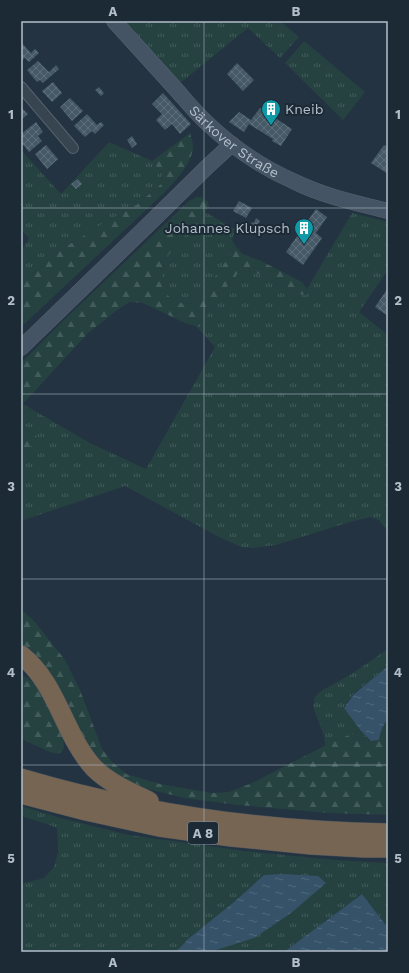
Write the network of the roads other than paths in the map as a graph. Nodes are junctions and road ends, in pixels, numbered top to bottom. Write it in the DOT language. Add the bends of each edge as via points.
graph roads {
  1 [pos="114,21"];
  2 [pos="21,87"];
  3 [pos="232,144"];
  4 [pos="73,148"];
  5 [pos="388,211"];
  6 [pos="21,348"];
  7 [pos="21,655"];
  8 [pos="21,778"];
  9 [pos="21,794"];
  10 [pos="184,815"];
  11 [pos="388,833"];
  12 [pos="388,848"];
  1 -- 3 [label="main road, Särkover Straße" via="205,121"];
  2 -- 4 [label="street"];
  3 -- 5 [label="main road, Särkover Straße" via="293,182 334,197"];
  3 -- 6 [label="main road"];
  7 -- 10 [label="highway" via="43,678 82,753 95,768 129,792"];
  8 -- 10 [label="highway, A 8" via="88,796"];
  9 -- 12 [label="highway, A 8" via="167,828 311,845"];
  10 -- 11 [label="highway, A 8" via="312,830"];
}
